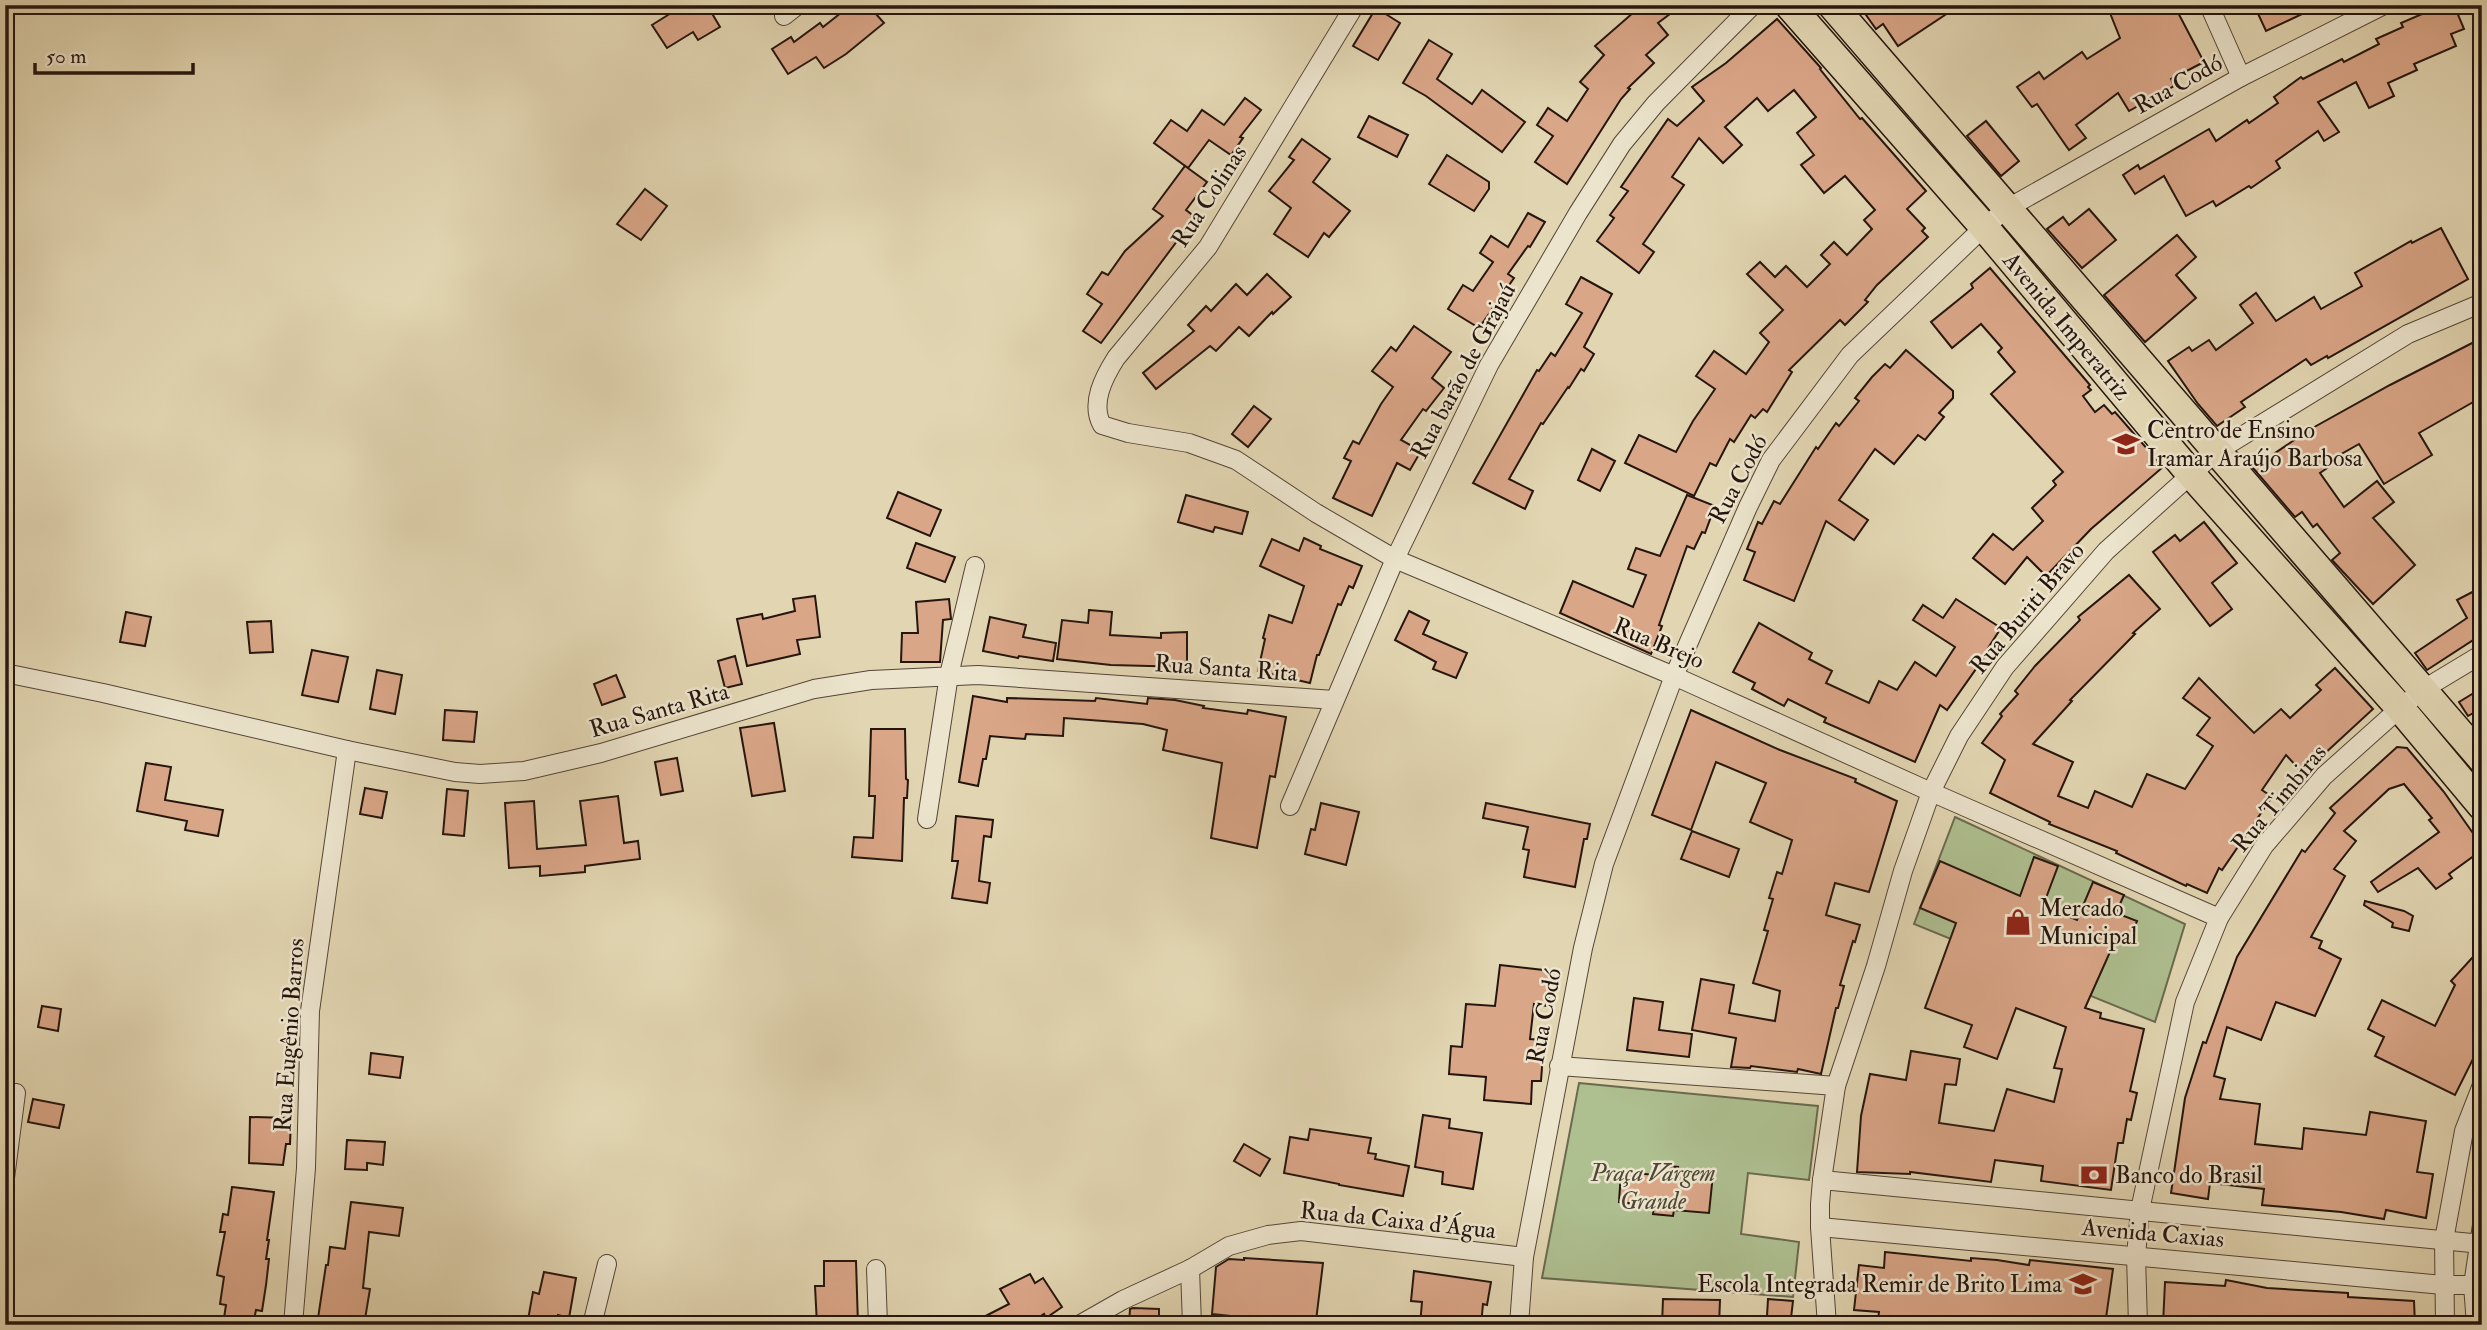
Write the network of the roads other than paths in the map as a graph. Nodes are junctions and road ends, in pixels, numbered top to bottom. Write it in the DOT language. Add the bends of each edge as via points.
graph roads {
  1 [pos="1355,5"];
  2 [pos="1753,5"];
  3 [pos="1788,5"];
  4 [pos="1832,5"];
  5 [pos="2209,5"];
  6 [pos="2384,5"];
  7 [pos="2241,77"];
  8 [pos="2008,208"];
  9 [pos="1984,227"];
  10 [pos="2482,303"];
  11 [pos="1097,405"];
  12 [pos="2216,452"];
  13 [pos="2190,473"];
  14 [pos="1395,559"];
  15 [pos="975,566"];
  16 [pos="2482,654"];
  17 [pos="5,673"];
  18 [pos="949,675"];
  19 [pos="1674,676"];
  20 [pos="2424,689"];
  21 [pos="1334,700"];
  22 [pos="2400,708"];
  23 [pos="347,750"];
  24 [pos="2482,759"];
  25 [pos="1931,792"];
  26 [pos="1290,806"];
  27 [pos="2482,806"];
  28 [pos="927,819"];
  29 [pos="2219,918"];
  30 [pos="1559,1066"];
  31 [pos="2482,1085"];
  32 [pos="1836,1086"];
  33 [pos="16,1093"];
  34 [pos="2475,1119"];
  35 [pos="5,1178"];
  36 [pos="1822,1180"];
  37 [pos="2140,1210"];
  38 [pos="2482,1225"];
  39 [pos="1819,1227"];
  40 [pos="2444,1240"];
  41 [pos="2480,1244"];
  42 [pos="2136,1255"];
  43 [pos="1524,1257"];
  44 [pos="607,1264"];
  45 [pos="876,1269"];
  46 [pos="1190,1269"];
  47 [pos="2443,1285"];
  48 [pos="2477,1285"];
  49 [pos="293,1325"];
  50 [pos="592,1325"];
  51 [pos="878,1325"];
  52 [pos="1079,1325"];
  53 [pos="1192,1325"];
  54 [pos="1519,1325"];
  55 [pos="1827,1325"];
  56 [pos="2138,1325"];
  57 [pos="2445,1325"];
  58 [pos="2476,1325"];
  1 -- 11 [label="street, Rua Colinas" via="1208,247 1116,358"];
  2 -- 14 [label="street, Rua barão de Grajaú" via="1622,144 1489,365"];
  3 -- 9 [label="main road, Avenida Imperatriz"];
  4 -- 8 [label="main road, Avenida Imperatriz"];
  5 -- 7 [label="street"];
  6 -- 7 [label="street, Rua Codó"];
  7 -- 8 [label="street, Rua Codó"];
  8 -- 9 [label="street, Rua Codó"];
  8 -- 12 [label="main road, Avenida Imperatriz"];
  9 -- 13 [label="main road, Avenida Imperatriz"];
  9 -- 19 [label="street, Rua Codó" via="1850,355 1770,460"];
  10 -- 12 [label="street, Rua Buriti Bravo" via="2408,334"];
  11 -- 14 [label="street, Rua Brejo" via="1102,425 1189,443 1236,460"];
  12 -- 13 [label="street, Rua Buriti Bravo"];
  12 -- 20 [label="main road, Avenida Imperatriz"];
  13 -- 22 [label="main road, Avenida Imperatriz"];
  13 -- 25 [label="street, Rua Buriti Bravo" via="2106,551 2005,667 1959,736"];
  14 -- 19 [label="street, Rua Brejo"];
  14 -- 21 [label="street, Rua barão de Grajaú"];
  15 -- 18 [label="street"];
  16 -- 20 [label="street, Rua Timbiras"];
  17 -- 23 [label="street, Rua Santa Rita"];
  18 -- 21 [label="street, Rua Santa Rita"];
  18 -- 23 [label="street, Rua Santa Rita" via="814,689 623,747 501,774 455,772"];
  18 -- 28 [label="street"];
  19 -- 25 [label="street, Rua Brejo"];
  19 -- 30 [label="street, Rua Codó" via="1604,864"];
  20 -- 22 [label="street, Rua Timbiras"];
  20 -- 24 [label="main road, Avenida Imperatriz"];
  21 -- 26 [label="street, Rua barão de Grajaú"];
  22 -- 27 [label="main road, Avenida Imperatriz"];
  22 -- 29 [label="street, Rua Timbiras" via="2324,776 2264,846"];
  23 -- 49 [label="street, Rua Eugênio Barros" via="310,1011 306,1168"];
  25 -- 29 [label="street, Rua Brejo"];
  25 -- 32 [label="street, Rua Buriti Bravo"];
  29 -- 37 [label="street, Rua Timbiras" via="2185,1002"];
  30 -- 32 [label="street"];
  30 -- 43 [label="street, Rua Codó"];
  31 -- 34 [label="street"];
  32 -- 36 [label="street, Rua Buriti Bravo"];
  33 -- 35 [label="street"];
  34 -- 40 [label="street" via="2464,1131"];
  36 -- 37 [label="street, Avenida Caxias"];
  36 -- 39 [label="street, Rua Buriti Bravo"];
  37 -- 40 [label="street, Avenida Caxias"];
  37 -- 42 [label="street, Rua Timbiras"];
  38 -- 41 [label="street"];
  39 -- 42 [label="street, Avenida Caxias"];
  39 -- 55 [label="street, Rua Buriti Bravo"];
  40 -- 41 [label="street, Avenida Caxias"];
  40 -- 47 [label="street"];
  41 -- 48 [label="street"];
  42 -- 47 [label="street, Avenida Caxias"];
  42 -- 56 [label="street, Rua Timbiras"];
  43 -- 46 [label="street, Rua da Caixa d'Água" via="1301,1231 1229,1246"];
  43 -- 54 [label="street, Rua Codó"];
  44 -- 50 [label="street"];
  45 -- 51 [label="street"];
  46 -- 52 [label="street, Rua da Caixa d'Água"];
  46 -- 53 [label="street"];
  47 -- 48 [label="street, Avenida Caxias"];
  47 -- 57 [label="street"];
  48 -- 58 [label="street"];
}
